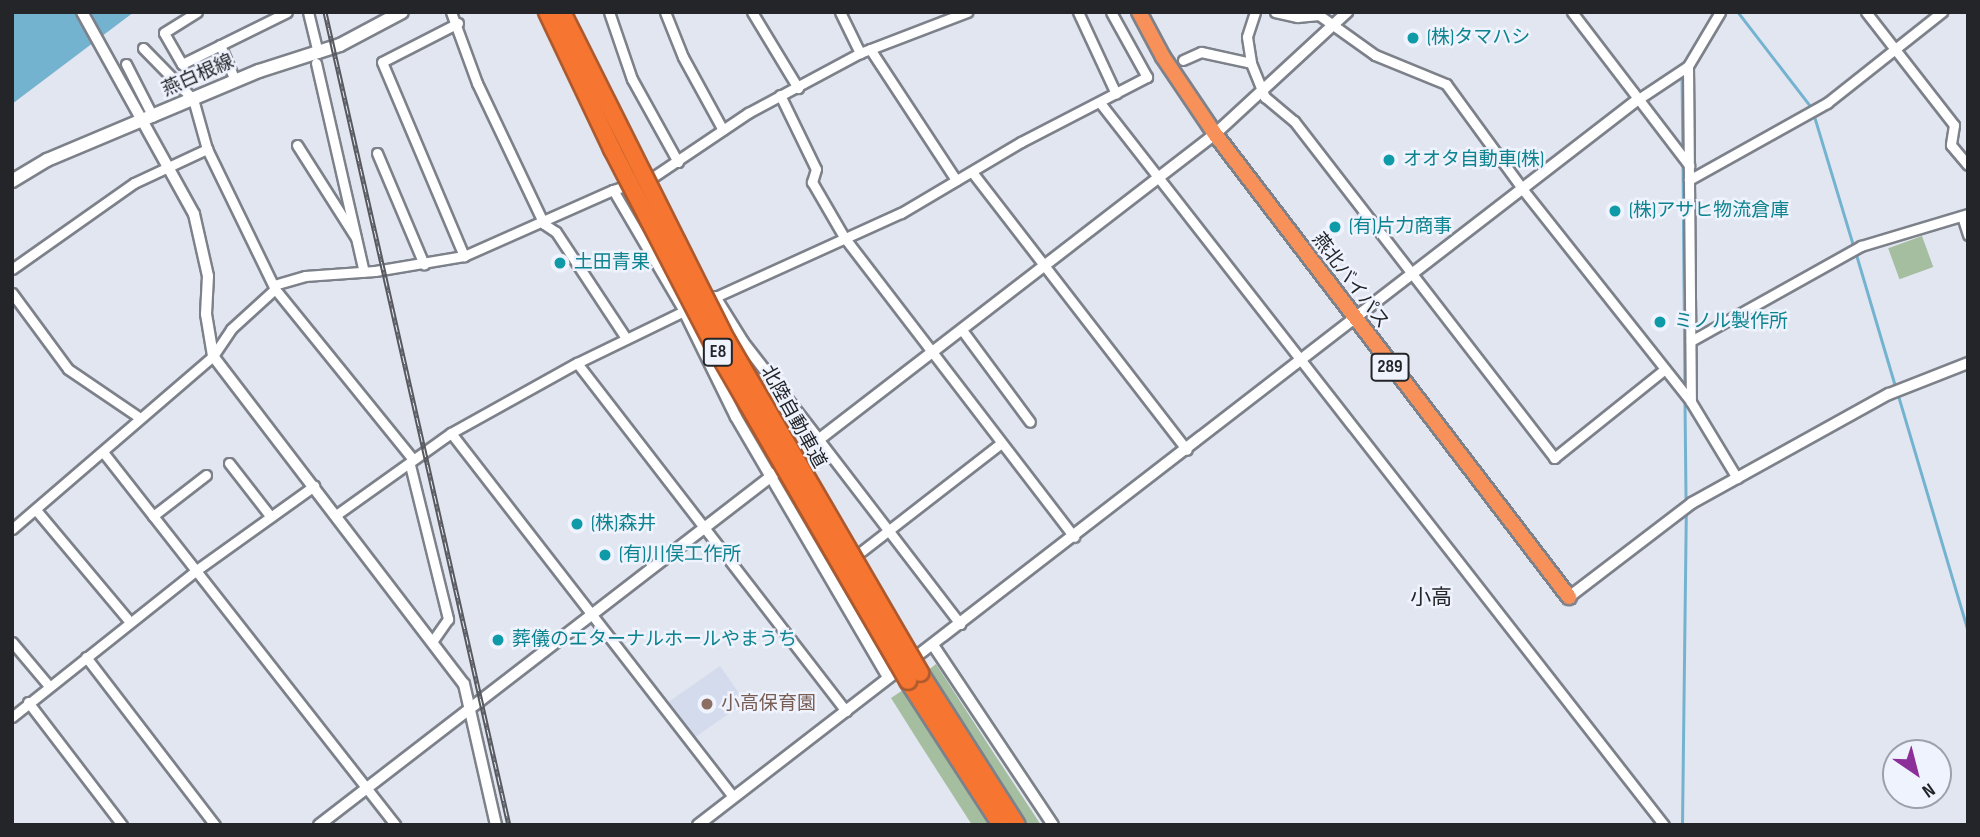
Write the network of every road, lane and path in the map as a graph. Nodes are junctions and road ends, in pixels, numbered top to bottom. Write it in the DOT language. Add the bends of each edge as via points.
graph roads {
  1 [pos="82,12"];
  2 [pos="197,12"];
  3 [pos="287,12"];
  4 [pos="308,12"];
  5 [pos="402,12"];
  6 [pos="451,12"];
  7 [pos="547,12"];
  8 [pos="562,12"];
  9 [pos="609,12"];
  10 [pos="665,12"];
  11 [pos="752,12"];
  12 [pos="840,12"];
  13 [pos="967,12"];
  14 [pos="1078,12"];
  15 [pos="1111,12"];
  16 [pos="1139,12"];
  17 [pos="1255,12"];
  18 [pos="1275,12"];
  19 [pos="1347,12"];
  20 [pos="1573,12"];
  21 [pos="1720,12"];
  22 [pos="1866,12"];
  23 [pos="1942,12"];
  24 [pos="458,23"];
  25 [pos="1334,24"];
  26 [pos="220,46"];
  27 [pos="143,48"];
  28 [pos="870,49"];
  29 [pos="1895,49"];
  30 [pos="860,52"];
  31 [pos="317,58"];
  32 [pos="1182,60"];
  33 [pos="1251,63"];
  34 [pos="126,64"];
  35 [pos="1688,66"];
  36 [pos="235,80"];
  37 [pos="797,88"];
  38 [pos="1262,91"];
  39 [pos="1116,94"];
  40 [pos="780,95"];
  41 [pos="192,99"];
  42 [pos="1637,100"];
  43 [pos="1101,104"];
  44 [pos="149,119"];
  45 [pos="723,130"];
  46 [pos="1216,134"];
  47 [pos="297,145"];
  48 [pos="207,149"];
  49 [pos="377,153"];
  50 [pos="678,162"];
  51 [pos="1689,165"];
  52 [pos="1968,165"];
  53 [pos="170,169"];
  54 [pos="972,172"];
  55 [pos="1158,179"];
  56 [pos="956,180"];
  57 [pos="1689,180"];
  58 [pos="12,181"];
  59 [pos="612,190"];
  60 [pos="1524,191"];
  61 [pos="1965,215"];
  62 [pos="544,224"];
  63 [pos="1968,235"];
  64 [pos="844,237"];
  65 [pos="358,240"];
  66 [pos="464,256"];
  67 [pos="424,264"];
  68 [pos="1045,266"];
  69 [pos="12,269"];
  70 [pos="365,272"];
  71 [pos="1415,276"];
  72 [pos="275,287"];
  73 [pos="12,293"];
  74 [pos="715,297"];
  75 [pos="684,311"];
  76 [pos="1355,321"];
  77 [pos="962,330"];
  78 [pos="626,338"];
  79 [pos="1691,341"];
  80 [pos="932,353"];
  81 [pos="213,356"];
  82 [pos="577,363"];
  83 [pos="1300,363"];
  84 [pos="1968,363"];
  85 [pos="1664,370"];
  86 [pos="1691,402"];
  87 [pos="140,418"];
  88 [pos="1030,422"];
  89 [pos="450,433"];
  90 [pos="819,440"];
  91 [pos="1001,443"];
  92 [pos="1187,450"];
  93 [pos="103,452"];
  94 [pos="411,461"];
  95 [pos="229,463"];
  96 [pos="206,475"];
  97 [pos="772,478"];
  98 [pos="1737,478"];
  99 [pos="314,486"];
  100 [pos="36,510"];
  101 [pos="336,515"];
  102 [pos="153,516"];
  103 [pos="271,517"];
  104 [pos="14,523"];
  105 [pos="705,527"];
  106 [pos="887,531"];
  107 [pos="1074,537"];
  108 [pos="862,551"];
  109 [pos="198,569"];
  110 [pos="1569,597"];
  111 [pos="592,615"];
  112 [pos="130,622"];
  113 [pos="960,624"];
  114 [pos="434,639"];
  115 [pos="12,642"];
  116 [pos="933,645"];
  117 [pos="86,657"];
  118 [pos="888,677"];
  119 [pos="914,677"];
  120 [pos="49,686"];
  121 [pos="28,702"];
  122 [pos="846,711"];
  123 [pos="469,712"];
  124 [pos="12,717"];
  125 [pos="367,788"];
  126 [pos="733,797"];
  127 [pos="122,825"];
  128 [pos="215,825"];
  129 [pos="319,825"];
  130 [pos="395,825"];
  131 [pos="496,825"];
  132 [pos="698,825"];
  133 [pos="1001,825"];
  134 [pos="1017,825"];
  135 [pos="1053,825"];
  136 [pos="1664,825"];
  1 -- 44 [label="street"];
  2 -- 26 [label="street" via="164,33 182,64"];
  3 -- 26 [label="street"];
  4 -- 31 [label="street"];
  5 -- 31 [label="main road, 燕白根線"];
  6 -- 24 [label="street"];
  7 -- 119 [label="highway, 北陸自動車道 / E8, bridge" via="714,346"];
  8 -- 119 [label="highway, 北陸自動車道 / E8, bridge" via="727,341"];
  9 -- 50 [label="street" via="632,79"];
  10 -- 45 [label="street" via="682,57"];
  11 -- 37 [label="street"];
  12 -- 30 [label="street"];
  13 -- 28 [label="street"];
  14 -- 39 [label="street"];
  15 -- 39 [label="street" via="1147,77"];
  16 -- 46 [label="highway, 燕北バイパス / 289" via="1163,57"];
  17 -- 33 [label="street" via="1247,37"];
  18 -- 25 [label="street" via="1319,15"];
  19 -- 25 [label="street"];
  20 -- 42 [label="street"];
  21 -- 35 [label="street"];
  22 -- 29 [label="street"];
  23 -- 29 [label="street"];
  24 -- 62 [label="street" via="477,83"];
  24 -- 66 [label="street" via="382,61"];
  25 -- 38 [label="street"];
  25 -- 60 [label="street" via="1375,55 1446,83"];
  26 -- 36 [label="street"];
  27 -- 41 [label="street"];
  28 -- 30 [label="street"];
  28 -- 56 [label="street"];
  29 -- 52 [label="street" via="1954,125 1951,145"];
  29 -- 57 [label="street" via="1828,103"];
  30 -- 37 [label="street"];
  31 -- 36 [label="main road, 燕白根線"];
  31 -- 65 [label="street"];
  32 -- 33 [label="street" via="1201,52"];
  33 -- 38 [label="street"];
  34 -- 44 [label="street"];
  35 -- 42 [label="street"];
  35 -- 51 [label="street"];
  36 -- 41 [label="main road, 燕白根線"];
  37 -- 40 [label="street"];
  38 -- 46 [label="street"];
  38 -- 71 [label="street" via="1294,121"];
  39 -- 43 [label="street"];
  40 -- 45 [label="street"];
  40 -- 64 [label="street" via="817,169 812,182"];
  41 -- 44 [label="main road, 燕白根線"];
  41 -- 48 [label="street"];
  42 -- 51 [label="street"];
  42 -- 60 [label="street"];
  43 -- 54 [label="street"];
  43 -- 55 [label="street"];
  44 -- 53 [label="street"];
  44 -- 58 [label="main road, 燕白根線" via="47,160"];
  45 -- 50 [label="street"];
  46 -- 55 [label="street"];
  46 -- 76 [label="highway, 燕北バイパス / 289"];
  47 -- 65 [label="street"];
  48 -- 53 [label="street"];
  48 -- 72 [label="street"];
  49 -- 67 [label="street"];
  50 -- 59 [label="street" via="653,177"];
  51 -- 57 [label="street"];
  53 -- 69 [label="street" via="134,183"];
  53 -- 81 [label="street" via="202,237"];
  54 -- 56 [label="street"];
  54 -- 68 [label="street"];
  55 -- 68 [label="street"];
  55 -- 83 [label="street"];
  56 -- 64 [label="street" via="901,213"];
  57 -- 79 [label="street"];
  59 -- 62 [label="street"];
  59 -- 75 [label="street"];
  60 -- 71 [label="street"];
  60 -- 85 [label="street"];
  61 -- 63 [label="street"];
  61 -- 79 [label="street" via="1861,246"];
  62 -- 66 [label="street"];
  62 -- 78 [label="street" via="556,232"];
  64 -- 74 [label="street"];
  64 -- 80 [label="street"];
  65 -- 70 [label="street"];
  66 -- 67 [label="street"];
  67 -- 70 [label="street"];
  68 -- 77 [label="street"];
  68 -- 92 [label="street"];
  70 -- 72 [label="street" via="305,276"];
  71 -- 76 [label="street"];
  71 -- 85 [label="street" via="1554,458"];
  72 -- 81 [label="street" via="231,329"];
  72 -- 94 [label="street"];
  73 -- 87 [label="street" via="68,369"];
  74 -- 75 [label="street"];
  74 -- 90 [label="street" via="743,342"];
  75 -- 78 [label="street"];
  75 -- 97 [label="street"];
  76 -- 83 [label="street"];
  76 -- 110 [label="highway, 燕北バイパス / 289"];
  77 -- 80 [label="street"];
  77 -- 88 [label="street"];
  78 -- 82 [label="street"];
  79 -- 86 [label="street"];
  80 -- 90 [label="street"];
  80 -- 91 [label="street"];
  81 -- 87 [label="street"];
  81 -- 99 [label="street"];
  82 -- 89 [label="street"];
  82 -- 105 [label="street"];
  83 -- 92 [label="street"];
  83 -- 136 [label="street"];
  84 -- 98 [label="street" via="1889,394"];
  85 -- 86 [label="street"];
  86 -- 98 [label="street"];
  87 -- 93 [label="street"];
  89 -- 94 [label="street"];
  89 -- 111 [label="street"];
  90 -- 97 [label="street"];
  90 -- 106 [label="street"];
  91 -- 106 [label="street"];
  91 -- 107 [label="street"];
  92 -- 107 [label="street"];
  93 -- 100 [label="street"];
  93 -- 102 [label="street"];
  94 -- 101 [label="street"];
  94 -- 114 [label="street" via="448,619"];
  95 -- 103 [label="street"];
  96 -- 102 [label="street"];
  97 -- 105 [label="street"];
  97 -- 118 [label="street"];
  98 -- 110 [label="street" via="1692,503"];
  99 -- 101 [label="street"];
  99 -- 103 [label="street"];
  100 -- 104 [label="street"];
  100 -- 112 [label="street"];
  101 -- 114 [label="street"];
  102 -- 109 [label="street"];
  103 -- 109 [label="street"];
  105 -- 111 [label="street"];
  105 -- 122 [label="street"];
  106 -- 108 [label="street"];
  106 -- 113 [label="street"];
  107 -- 113 [label="street"];
  109 -- 112 [label="street"];
  109 -- 125 [label="street"];
  111 -- 123 [label="street"];
  111 -- 126 [label="street"];
  112 -- 117 [label="street"];
  113 -- 116 [label="street"];
  114 -- 123 [label="street" via="464,684"];
  115 -- 120 [label="street"];
  116 -- 118 [label="street"];
  116 -- 135 [label="street"];
  117 -- 120 [label="street"];
  117 -- 128 [label="street"];
  118 -- 122 [label="street"];
  119 -- 133 [label="highway, 北陸自動車道 / E8"];
  119 -- 134 [label="highway, 北陸自動車道 / E8"];
  120 -- 121 [label="street"];
  121 -- 124 [label="street"];
  121 -- 127 [label="street"];
  122 -- 126 [label="street"];
  123 -- 125 [label="street"];
  123 -- 131 [label="street"];
  125 -- 129 [label="street"];
  125 -- 130 [label="street"];
  126 -- 132 [label="street"];
}
